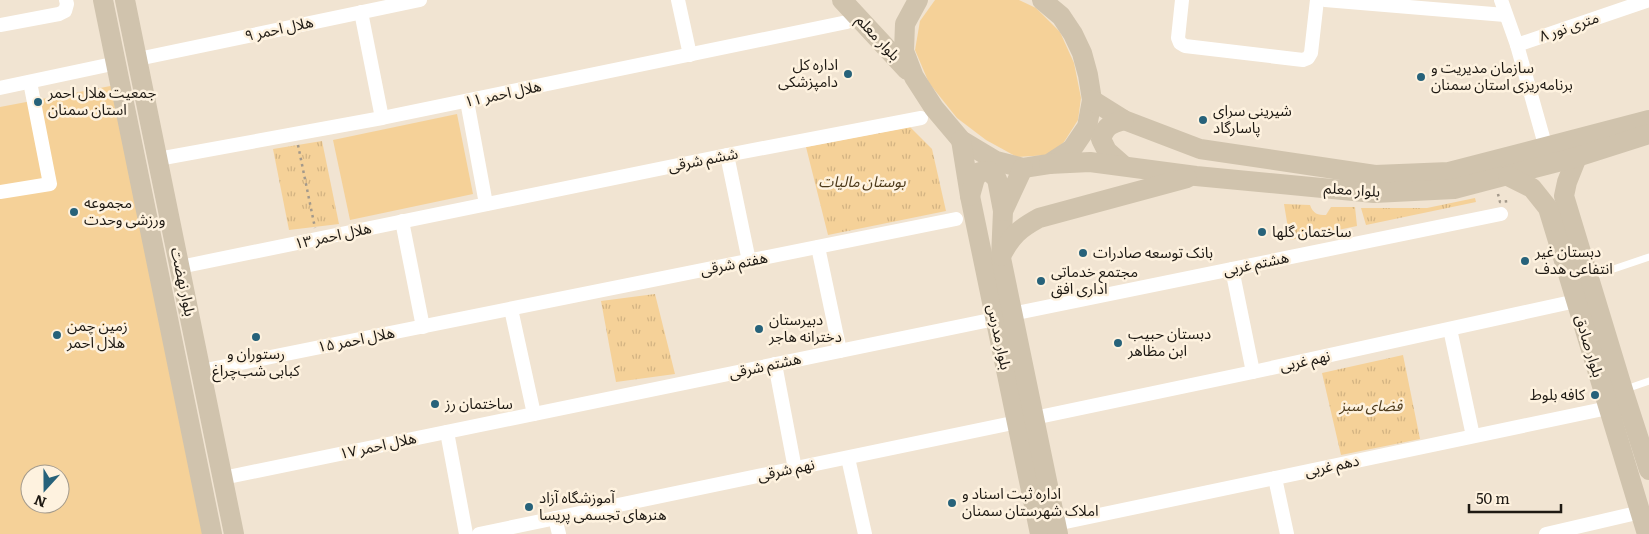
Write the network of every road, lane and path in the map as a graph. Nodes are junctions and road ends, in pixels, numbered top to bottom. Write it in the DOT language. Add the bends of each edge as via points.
graph roads {
  1 [pos="66,0"];
  2 [pos="103,0"];
  3 [pos="125,0"];
  4 [pos="420,0"];
  5 [pos="678,0"];
  6 [pos="842,0"];
  7 [pos="918,0"];
  8 [pos="1042,0"];
  9 [pos="1182,0"];
  10 [pos="1317,0"];
  11 [pos="1325,0"];
  12 [pos="1501,0"];
  13 [pos="1649,0"];
  14 [pos="361,12"];
  15 [pos="1505,15"];
  16 [pos="846,22"];
  17 [pos="0,25"];
  18 [pos="1517,45"];
  19 [pos="690,55"];
  20 [pos="138,59"];
  21 [pos="117,64"];
  22 [pos="914,77"];
  23 [pos="30,82"];
  24 [pos="0,88"];
  25 [pos="1092,100"];
  26 [pos="467,101"];
  27 [pos="382,118"];
  28 [pos="921,118"];
  29 [pos="1124,120"];
  30 [pos="1649,120"];
  31 [pos="296,134"];
  32 [pos="1649,134"];
  33 [pos="961,140"];
  34 [pos="1546,148"];
  35 [pos="726,155"];
  36 [pos="1577,158"];
  37 [pos="158,159"];
  38 [pos="1049,164"];
  39 [pos="1124,166"];
  40 [pos="1023,168"];
  41 [pos="1196,176"];
  42 [pos="1508,176"];
  43 [pos="0,192"];
  44 [pos="970,196"];
  45 [pos="1564,196"];
  46 [pos="1542,201"];
  47 [pos="486,204"];
  48 [pos="1003,211"];
  49 [pos="1501,214"];
  50 [pos="956,219"];
  51 [pos="402,221"];
  52 [pos="318,239"];
  53 [pos="818,247"];
  54 [pos="1649,257"];
  55 [pos="1000,258"];
  56 [pos="749,261"];
  57 [pos="180,267"];
  58 [pos="1232,269"];
  59 [pos="1589,278"];
  60 [pos="1576,301"];
  61 [pos="511,309"];
  62 [pos="190,314"];
  63 [pos="1004,316"];
  64 [pos="169,318"];
  65 [pos="423,327"];
  66 [pos="1450,329"];
  67 [pos="840,351"];
  68 [pos="775,364"];
  69 [pos="201,372"];
  70 [pos="1253,372"];
  71 [pos="1649,381"];
  72 [pos="1623,390"];
  73 [pos="1608,408"];
  74 [pos="534,414"];
  75 [pos="1025,420"];
  76 [pos="447,432"];
  77 [pos="1473,436"];
  78 [pos="848,458"];
  79 [pos="795,468"];
  80 [pos="1649,470"];
  81 [pos="223,478"];
  82 [pos="1275,478"];
  83 [pos="1641,512"];
  84 [pos="555,518"];
  85 [pos="1051,531"];
  86 [pos="212,534"];
  87 [pos="234,534"];
  88 [pos="466,534"];
  89 [pos="479,534"];
  90 [pos="559,534"];
  91 [pos="865,534"];
  92 [pos="1287,534"];
  93 [pos="1546,534"];
  94 [pos="1647,534"];
  1 -- 17 [label="street" via="65,11 59,14"];
  2 -- 21 [label="main road, بلوار نهضت"];
  3 -- 20 [label="main road, بلوار نهضت"];
  4 -- 14 [label="street, هلال احمر ۹"];
  5 -- 19 [label="street"];
  6 -- 22 [label="main road, بلوار معلم"];
  7 -- 22 [label="main road" via="905,24 904,51"];
  8 -- 25 [label="main road" via="1061,16 1073,34 1082,53"];
  9 -- 10 [label="street" via="1178,38 1185,46 1303,60 1311,53"];
  11 -- 15 [label="street"];
  12 -- 15 [label="street"];
  13 -- 18 [label="street, ۸ متری نور"];
  14 -- 20 [label="street, هلال احمر ۹"];
  14 -- 27 [label="street"];
  15 -- 18 [label="street"];
  16 -- 19 [label="street, هلال احمر ۱۱"];
  18 -- 34 [label="street"];
  19 -- 26 [label="street, هلال احمر ۱۱"];
  20 -- 37 [label="main road, بلوار نهضت"];
  21 -- 23 [label="street"];
  21 -- 64 [label="main road, بلوار نهضت"];
  22 -- 33 [label="main road" via="934,108"];
  23 -- 24 [label="street"];
  23 -- 43 [label="street" via="50,184"];
  25 -- 29 [label="main road, بلوار معلم"];
  25 -- 38 [label="main road" via="1087,127 1072,149"];
  26 -- 27 [label="street, هلال احمر ۱۱"];
  26 -- 47 [label="street"];
  27 -- 31 [label="street, هلال احمر ۱۱"];
  28 -- 35 [label="street, ششم شرقی"];
  29 -- 34 [label="main road, بلوار معلم" via="1200,149 1375,176 1449,172"];
  29 -- 39 [label="main road" via="1110,125 1101,139 1107,151"];
  30 -- 34 [label="main road, بلوار معلم"];
  31 -- 37 [label="street, هلال احمر ۱۱"];
  31 -- 52 [label="path"];
  32 -- 36 [label="main road, بلوار معلم"];
  33 -- 40 [label="main road" via="996,161"];
  33 -- 44 [label="main road, بلوار مدرس"];
  35 -- 47 [label="street, ششم شرقی"];
  35 -- 56 [label="street"];
  36 -- 42 [label="main road, بلوار معلم"];
  36 -- 45 [label="main road"];
  37 -- 57 [label="main road, بلوار نهضت"];
  38 -- 39 [label="main road, بلوار معلم" via="1090,162"];
  38 -- 40 [label="main road, بلوار معلم"];
  39 -- 41 [label="main road, بلوار معلم"];
  40 -- 48 [label="main road, بلوار مدرس"];
  41 -- 42 [label="main road, بلوار معلم" via="1374,193 1454,189"];
  41 -- 55 [label="main road" via="1039,218 1022,227"];
  42 -- 46 [label="main road, بلوار صادق" via="1532,188"];
  44 -- 48 [label="main road" via="975,178 980,172 989,171 996,179"];
  44 -- 63 [label="main road, بلوار مدرس"];
  45 -- 46 [label="main road" via="1549,191"];
  45 -- 59 [label="main road, بلوار صادق"];
  46 -- 60 [label="main road, بلوار صادق" via="1548,208"];
  47 -- 51 [label="street, هلال احمر ۱۳"];
  48 -- 55 [label="main road, بلوار مدرس"];
  49 -- 58 [label="street, هشتم غربی"];
  50 -- 53 [label="street, هفتم شرقی"];
  51 -- 52 [label="street, هلال احمر ۱۳"];
  51 -- 65 [label="street"];
  52 -- 57 [label="street, هلال احمر ۱۳"];
  53 -- 56 [label="street, هفتم شرقی"];
  53 -- 67 [label="street"];
  54 -- 59 [label="lane"];
  55 -- 63 [label="main road, بلوار مدرس"];
  56 -- 61 [label="street, هفتم شرقی"];
  57 -- 62 [label="main road, بلوار نهضت"];
  58 -- 63 [label="street, هشتم غربی"];
  58 -- 70 [label="street"];
  59 -- 72 [label="main road, بلوار صادق"];
  60 -- 66 [label="street, نهم غربی"];
  60 -- 73 [label="main road, بلوار صادق"];
  61 -- 65 [label="street, هلال احمر ۱۵"];
  61 -- 74 [label="street"];
  62 -- 64 [label="main road"];
  62 -- 69 [label="main road, بلوار نهضت"];
  63 -- 67 [label="street, هشتم شرقی"];
  63 -- 75 [label="main road, بلوار مدرس"];
  64 -- 86 [label="main road, بلوار نهضت"];
  65 -- 69 [label="street, هلال احمر ۱۵"];
  66 -- 70 [label="street, نهم غربی"];
  66 -- 77 [label="street"];
  67 -- 68 [label="street, هشتم شرقی"];
  68 -- 74 [label="street, هشتم شرقی"];
  68 -- 79 [label="street"];
  69 -- 81 [label="main road, بلوار نهضت"];
  70 -- 75 [label="street, نهم غربی"];
  71 -- 72 [label="lane"];
  72 -- 80 [label="main road, بلوار صادق"];
  73 -- 77 [label="street, دهم غربی"];
  73 -- 83 [label="main road, بلوار صادق"];
  74 -- 76 [label="street, هلال احمر ۱۷"];
  75 -- 78 [label="street, نهم شرقی"];
  75 -- 85 [label="main road, بلوار مدرس"];
  76 -- 81 [label="street, هلال احمر ۱۷"];
  76 -- 88 [label="street"];
  77 -- 82 [label="street, دهم غربی"];
  78 -- 79 [label="street, نهم شرقی"];
  78 -- 91 [label="street"];
  79 -- 84 [label="street, نهم شرقی"];
  81 -- 87 [label="main road, بلوار نهضت"];
  82 -- 85 [label="street, دهم غربی"];
  82 -- 92 [label="street"];
  83 -- 93 [label="street"];
  83 -- 94 [label="main road, بلوار صادق"];
  84 -- 89 [label="street, نهم شرقی"];
  84 -- 90 [label="street"];
}
